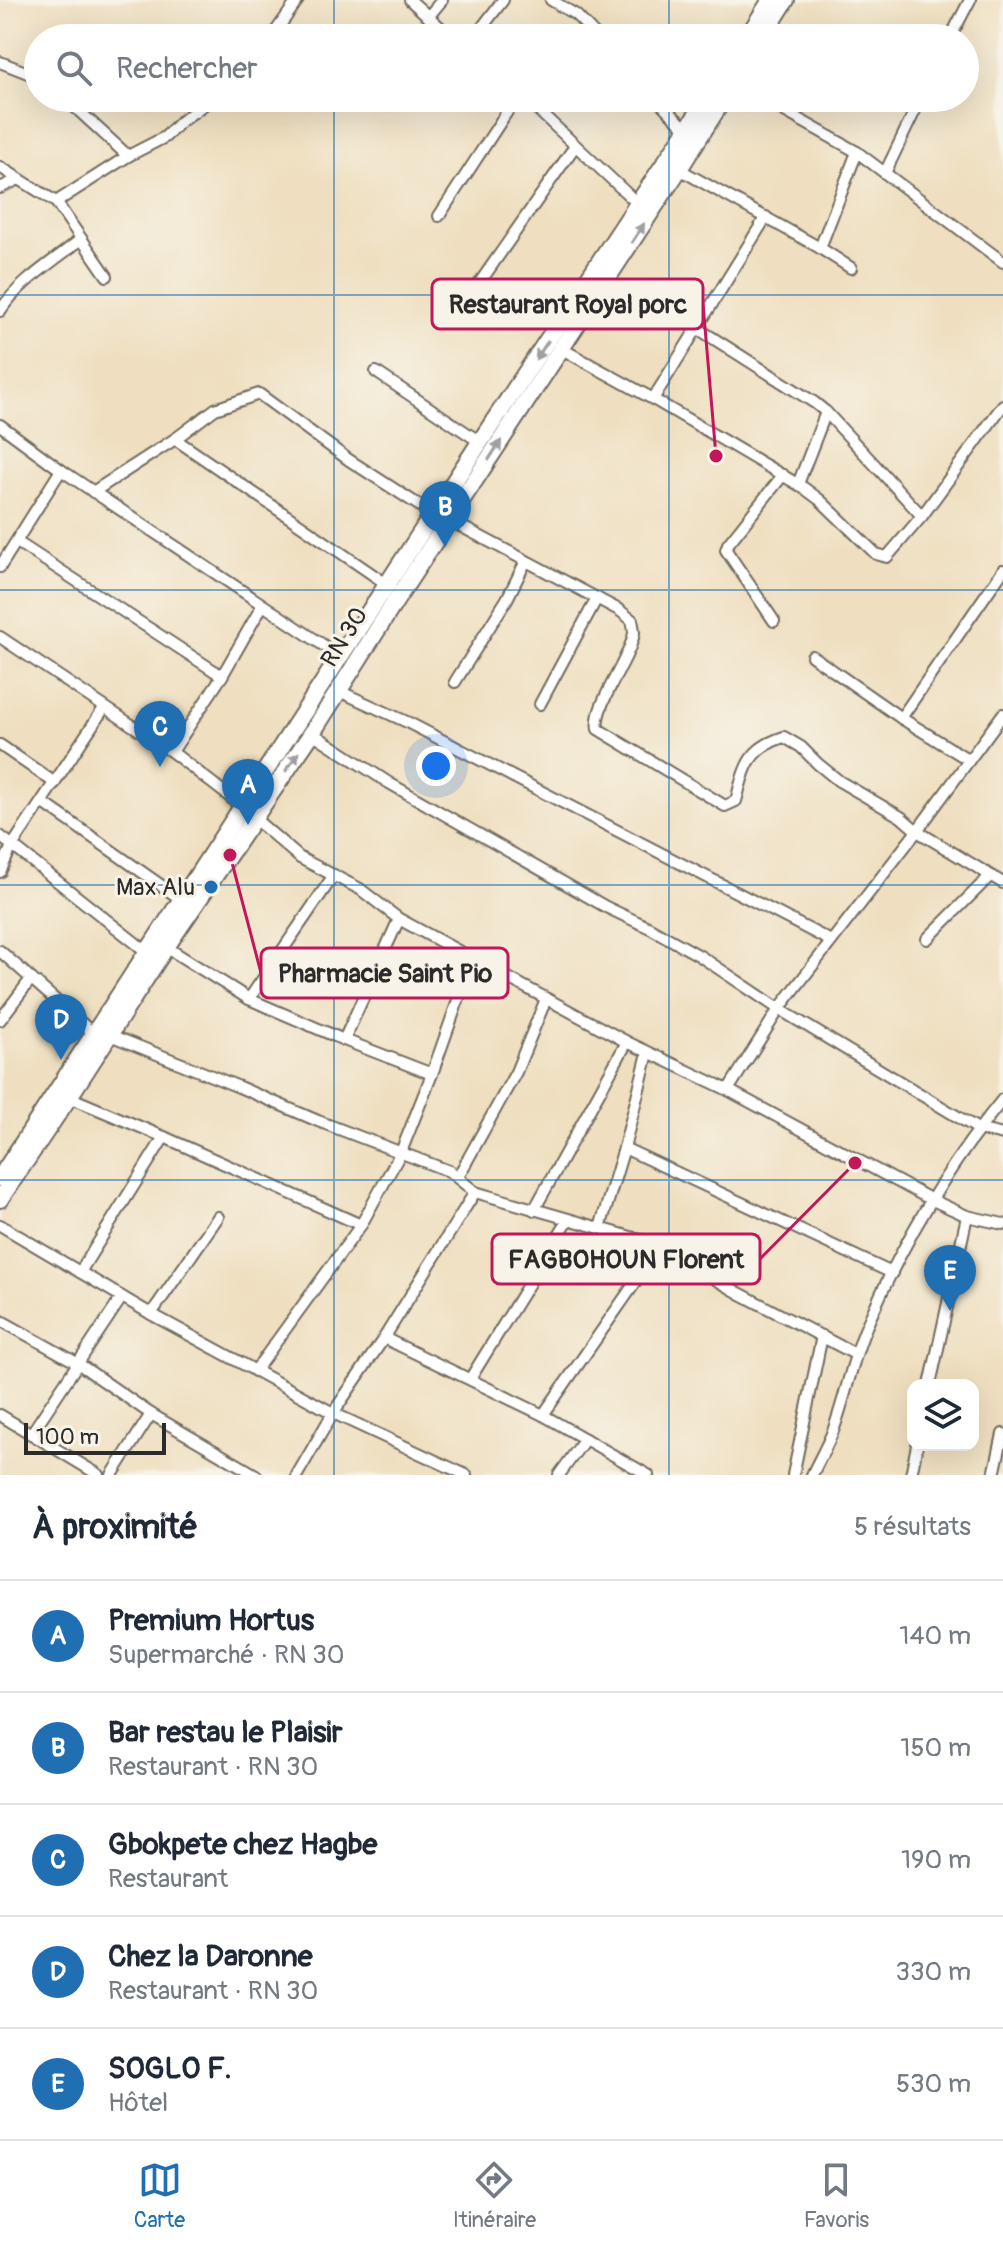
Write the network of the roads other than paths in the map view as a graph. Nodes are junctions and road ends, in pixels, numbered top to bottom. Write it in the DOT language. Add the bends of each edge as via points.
graph roads {
  1 [pos="298,0"];
  2 [pos="410,0"];
  3 [pos="442,0"];
  4 [pos="503,0"];
  5 [pos="551,0"];
  6 [pos="771,0"];
  7 [pos="786,0"];
  8 [pos="970,0"];
  9 [pos="428,17"];
  10 [pos="281,24"];
  11 [pos="436,24"];
  12 [pos="485,24"];
  13 [pos="585,24"];
  14 [pos="756,24"];
  15 [pos="771,24"];
  16 [pos="957,24"];
  17 [pos="0,62"];
  18 [pos="24,71"];
  19 [pos="80,112"];
  20 [pos="194,112"];
  21 [pos="507,112"];
  22 [pos="540,112"];
  23 [pos="670,112"];
  24 [pos="699,112"];
  25 [pos="715,112"];
  26 [pos="786,112"];
  27 [pos="914,112"];
  28 [pos="687,130"];
  29 [pos="575,146"];
  30 [pos="857,152"];
  31 [pos="128,156"];
  32 [pos="0,167"];
  33 [pos="679,169"];
  34 [pos="885,173"];
  35 [pos="19,179"];
  36 [pos="0,188"];
  37 [pos="56,202"];
  38 [pos="638,204"];
  39 [pos="439,216"];
  40 [pos="766,217"];
  41 [pos="81,239"];
  42 [pos="820,248"];
  43 [pos="1003,262"];
  44 [pos="851,268"];
  45 [pos="107,276"];
  46 [pos="0,311"];
  47 [pos="452,311"];
  48 [pos="697,328"];
  49 [pos="562,349"];
  50 [pos="376,372"];
  51 [pos="653,399"];
  52 [pos="1003,405"];
  53 [pos="826,412"];
  54 [pos="0,426"];
  55 [pos="175,439"];
  56 [pos="480,442"];
  57 [pos="61,470"];
  58 [pos="783,475"];
  59 [pos="798,484"];
  60 [pos="93,492"];
  61 [pos="922,516"];
  62 [pos="442,517"];
  63 [pos="17,542"];
  64 [pos="526,561"];
  65 [pos="0,567"];
  66 [pos="1003,570"];
  67 [pos="388,585"];
  68 [pos="597,598"];
  69 [pos="262,606"];
  70 [pos="774,621"];
  71 [pos="0,637"];
  72 [pos="812,656"];
  73 [pos="341,657"];
  74 [pos="222,676"];
  75 [pos="455,682"];
  76 [pos="339,691"];
  77 [pos="540,704"];
  78 [pos="104,708"];
  79 [pos="1003,714"];
  80 [pos="901,718"];
  81 [pos="312,733"];
  82 [pos="0,745"];
  83 [pos="172,752"];
  84 [pos="969,760"];
  85 [pos="55,783"];
  86 [pos="42,802"];
  87 [pos="248,813"];
  88 [pos="917,831"];
  89 [pos="0,836"];
  90 [pos="12,846"];
  91 [pos="0,872"];
  92 [pos="334,875"];
  93 [pos="990,876"];
  94 [pos="1003,883"];
  95 [pos="182,900"];
  96 [pos="399,919"];
  97 [pos="927,939"];
  98 [pos="831,941"];
  99 [pos="166,947"];
  100 [pos="0,951"];
  101 [pos="147,952"];
  102 [pos="473,958"];
  103 [pos="31,979"];
  104 [pos="249,999"];
  105 [pos="546,999"];
  106 [pos="779,1009"];
  107 [pos="0,1020"];
  108 [pos="102,1035"];
  109 [pos="344,1040"];
  110 [pos="627,1042"];
  111 [pos="648,1053"];
  112 [pos="432,1074"];
  113 [pos="728,1090"];
  114 [pos="69,1097"];
  115 [pos="1003,1099"];
  116 [pos="978,1129"];
  117 [pos="1003,1135"];
  118 [pos="164,1137"];
  119 [pos="624,1148"];
  120 [pos="401,1152"];
  121 [pos="458,1177"];
  122 [pos="0,1178"];
  123 [pos="475,1192"];
  124 [pos="0,1199"];
  125 [pos="930,1199"];
  126 [pos="534,1210"];
  127 [pos="967,1216"];
  128 [pos="218,1217"];
  129 [pos="568,1220"];
  130 [pos="1003,1224"];
  131 [pos="0,1225"];
  132 [pos="361,1225"];
  133 [pos="600,1228"];
  134 [pos="660,1247"];
  135 [pos="80,1272"];
  136 [pos="892,1273"];
  137 [pos="122,1297"];
  138 [pos="151,1314"];
  139 [pos="0,1320"];
  140 [pos="822,1336"];
  141 [pos="384,1338"];
  142 [pos="855,1354"];
  143 [pos="79,1364"];
  144 [pos="255,1371"];
  145 [pos="470,1379"];
  146 [pos="931,1379"];
  147 [pos="333,1413"];
  148 [pos="151,1414"];
  149 [pos="0,1415"];
  150 [pos="543,1415"];
  151 [pos="31,1434"];
  152 [pos="1003,1434"];
  153 [pos="585,1439"];
  154 [pos="916,1451"];
  155 [pos="99,1475"];
  156 [pos="112,1475"];
  157 [pos="256,1475"];
  158 [pos="297,1475"];
  159 [pos="466,1475"];
  160 [pos="559,1475"];
  161 [pos="648,1475"];
  162 [pos="793,1475"];
  163 [pos="812,1475"];
  164 [pos="911,1475"];
  165 [pos="994,1475"];
  1 -- 10 [label="street"];
  2 -- 9 [label="street"];
  3 -- 9 [label="street"];
  4 -- 12 [label="street"];
  5 -- 13 [label="street"];
  6 -- 14 [label="main road"];
  7 -- 15 [label="main road"];
  8 -- 16 [label="street"];
  9 -- 11 [label="street"];
  17 -- 18 [label="street"];
  19 -- 31 [label="street"];
  20 -- 31 [label="street" via="165,137"];
  21 -- 39 [label="street"];
  22 -- 29 [label="street"];
  23 -- 28 [label="street"];
  24 -- 28 [label="main road, RN 30"];
  25 -- 33 [label="main road, RN 30 / RN 30"];
  26 -- 30 [label="street"];
  27 -- 34 [label="street"];
  28 -- 38 [label="main road, RN 30"];
  29 -- 38 [label="street"];
  29 -- 47 [label="street" via="467,301"];
  30 -- 34 [label="street"];
  30 -- 42 [label="street"];
  31 -- 37 [label="street"];
  32 -- 35 [label="street"];
  33 -- 40 [label="street"];
  49 -- 33 [label="main road, RN 30 / RN 30, one-way"];
  34 -- 43 [label="street"];
  35 -- 36 [label="street"];
  35 -- 37 [label="street"];
  37 -- 41 [label="street"];
  38 -- 56 [label="main road, RN 30, one-way"];
  40 -- 42 [label="street"];
  40 -- 48 [label="street"];
  41 -- 45 [label="street"];
  41 -- 46 [label="street" via="31,276"];
  42 -- 44 [label="street"];
  48 -- 51 [label="street"];
  48 -- 53 [label="street"];
  49 -- 51 [label="street"];
  62 -- 49 [label="main road, RN 30 / RN 30, one-way"];
  50 -- 56 [label="street"];
  51 -- 58 [label="street"];
  52 -- 61 [label="street"];
  53 -- 59 [label="street"];
  53 -- 61 [label="street"];
  54 -- 57 [label="street"];
  55 -- 60 [label="street"];
  55 -- 62 [label="street" via="215,409 259,394 349,460"];
  55 -- 67 [label="street"];
  56 -- 62 [label="main road, RN 30"];
  57 -- 60 [label="street"];
  57 -- 63 [label="street"];
  58 -- 59 [label="street"];
  58 -- 70 [label="street" via="726,550"];
  59 -- 61 [label="street" via="884,557"];
  60 -- 69 [label="street"];
  62 -- 64 [label="street"];
  62 -- 67 [label="main road, RN 30"];
  62 -- 76 [label="main road, RN 30 / RN 30"];
  63 -- 65 [label="street"];
  63 -- 74 [label="street"];
  64 -- 68 [label="street"];
  64 -- 75 [label="street"];
  66 -- 80 [label="street"];
  67 -- 73 [label="main road, RN 30"];
  68 -- 77 [label="street"];
  68 -- 88 [label="street" via="632,620 634,633 596,719 598,729 725,806 736,801 753,755 784,737 839,781"];
  69 -- 73 [label="street"];
  69 -- 74 [label="street"];
  71 -- 78 [label="street"];
  72 -- 80 [label="street"];
  73 -- 87 [label="main road, RN 30"];
  74 -- 83 [label="street"];
  76 -- 81 [label="main road, RN 30 / RN 30"];
  76 -- 98 [label="street"];
  78 -- 83 [label="street"];
  78 -- 85 [label="street"];
  79 -- 84 [label="street"];
  80 -- 84 [label="street"];
  87 -- 81 [label="main road, RN 30 / RN 30, one-way"];
  81 -- 106 [label="street" via="389,783 700,956"];
  82 -- 85 [label="street"];
  83 -- 87 [label="street"];
  84 -- 88 [label="street"];
  85 -- 86 [label="street"];
  86 -- 90 [label="street"];
  86 -- 95 [label="street"];
  87 -- 92 [label="street" via="300,858"];
  87 -- 95 [label="main road, RN 30"];
  87 -- 99 [label="main road, RN 30 / RN 30"];
  88 -- 93 [label="street"];
  88 -- 98 [label="street"];
  89 -- 90 [label="street"];
  90 -- 91 [label="street"];
  90 -- 101 [label="street"];
  92 -- 96 [label="street"];
  92 -- 104 [label="street"];
  93 -- 94 [label="street"];
  93 -- 97 [label="street"];
  95 -- 101 [label="main road, RN 30"];
  96 -- 102 [label="street"];
  96 -- 109 [label="street"];
  98 -- 106 [label="street"];
  99 -- 104 [label="street"];
  99 -- 108 [label="main road, RN 30 / RN 30"];
  100 -- 103 [label="street"];
  101 -- 108 [label="main road, RN 30"];
  102 -- 105 [label="street"];
  102 -- 112 [label="street"];
  103 -- 107 [label="street"];
  103 -- 108 [label="street"];
  104 -- 109 [label="street"];
  105 -- 110 [label="street"];
  105 -- 121 [label="street" via="516,1072"];
  106 -- 113 [label="street"];
  106 -- 116 [label="street"];
  108 -- 114 [label="main road, RN 30 / RN 30"];
  108 -- 120 [label="street"];
  108 -- 122 [label="main road, RN 30"];
  109 -- 112 [label="street"];
  110 -- 111 [label="street"];
  110 -- 126 [label="street"];
  111 -- 113 [label="street"];
  111 -- 119 [label="street"];
  112 -- 120 [label="street"];
  113 -- 125 [label="street"];
  114 -- 118 [label="street"];
  114 -- 124 [label="main road, RN 30 / RN 30"];
  115 -- 116 [label="street"];
  116 -- 117 [label="street"];
  116 -- 125 [label="street"];
  118 -- 132 [label="street"];
  118 -- 135 [label="street"];
  119 -- 133 [label="street"];
  119 -- 136 [label="street"];
  120 -- 121 [label="street"];
  120 -- 132 [label="street"];
  121 -- 123 [label="street"];
  123 -- 126 [label="street"];
  123 -- 141 [label="street"];
  125 -- 127 [label="street"];
  125 -- 136 [label="street"];
  126 -- 129 [label="street"];
  127 -- 130 [label="street"];
  127 -- 146 [label="street"];
  128 -- 138 [label="street"];
  129 -- 133 [label="street"];
  129 -- 145 [label="street"];
  131 -- 135 [label="street"];
  132 -- 144 [label="street"];
  133 -- 134 [label="street"];
  134 -- 140 [label="street"];
  134 -- 150 [label="street"];
  135 -- 137 [label="street"];
  136 -- 142 [label="street"];
  137 -- 138 [label="street"];
  137 -- 143 [label="street"];
  138 -- 144 [label="street"];
  139 -- 143 [label="street"];
  140 -- 142 [label="street"];
  140 -- 162 [label="street"];
  141 -- 145 [label="street"];
  141 -- 147 [label="street"];
  142 -- 163 [label="street" via="832,1433"];
  143 -- 148 [label="street"];
  143 -- 151 [label="street"];
  144 -- 147 [label="street"];
  145 -- 150 [label="street"];
  147 -- 158 [label="street"];
  147 -- 159 [label="street"];
  148 -- 156 [label="street"];
  148 -- 157 [label="street"];
  149 -- 151 [label="street"];
  150 -- 153 [label="street"];
  151 -- 155 [label="street"];
  152 -- 165 [label="street"];
  153 -- 160 [label="street"];
  153 -- 161 [label="street"];
  154 -- 164 [label="street"];
}
